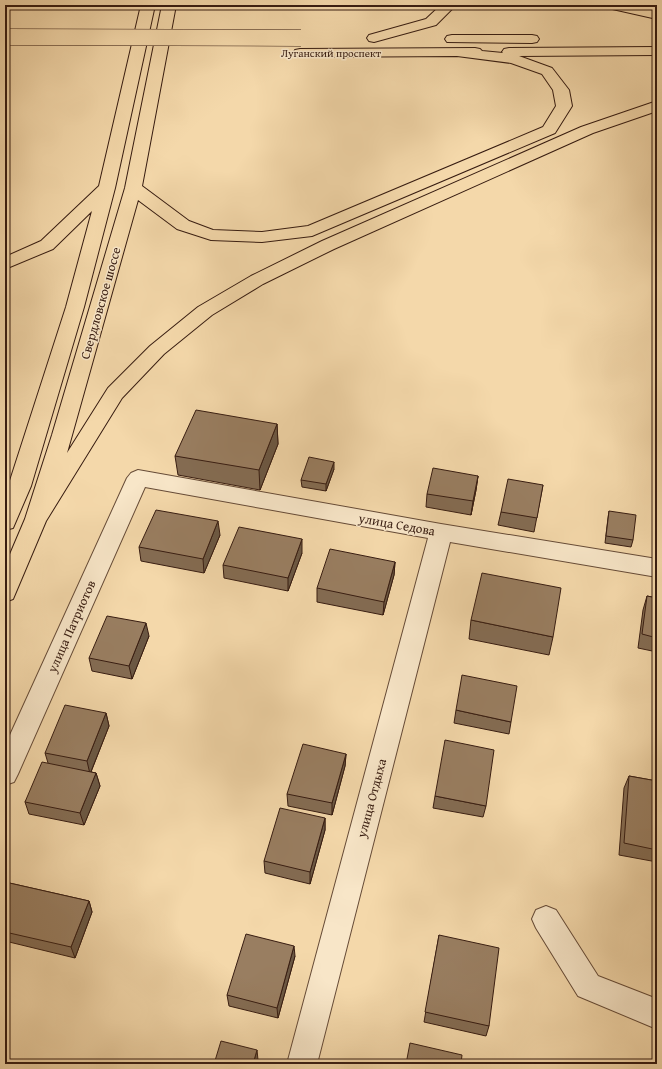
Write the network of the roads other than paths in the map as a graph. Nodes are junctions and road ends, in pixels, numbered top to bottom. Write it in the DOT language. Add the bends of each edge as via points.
graph roads {
  1 [pos="148,5"];
  2 [pos="169,5"];
  3 [pos="449,5"];
  4 [pos="613,5"];
  5 [pos="657,15"];
  6 [pos="5,37"];
  7 [pos="315,38"];
  8 [pos="360,38"];
  9 [pos="374,38"];
  10 [pos="422,38"];
  11 [pos="437,38"];
  12 [pos="657,39"];
  13 [pos="657,51"];
  14 [pos="124,52"];
  15 [pos="172,53"];
  16 [pos="284,53"];
  17 [pos="461,53"];
  18 [pos="657,106"];
  19 [pos="107,188"];
  20 [pos="133,188"];
  21 [pos="5,264"];
  22 [pos="138,478"];
  23 [pos="36,519"];
  24 [pos="5,522"];
  25 [pos="441,532"];
  26 [pos="657,568"];
  27 [pos="5,593"];
  28 [pos="5,774"];
  29 [pos="546,919"];
  30 [pos="657,1011"];
  31 [pos="302,1064"];
  1 -- 19 [label="main road, Свердловское шоссе"];
  2 -- 20 [label="main road, Свердловское шоссе"];
  3 -- 9 [label="main road" via="431,22"];
  4 -- 5 [label="main road"];
  6 -- 7 [label="main road, Луганский проспект, bridge"];
  8 -- 9 [label="main road, Луганский проспект"];
  9 -- 10 [label="main road, Луганский проспект"];
  11 -- 12 [label="main road"];
  13 -- 17 [label="main road, Луганский проспект"];
  14 -- 15 [label="main road"];
  16 -- 17 [label="main road, Луганский проспект"];
  17 -- 20 [label="main road" via="514,59 546,72 561,90 564,106 549,130 312,231 262,238 211,235 183,225"];
  18 -- 23 [label="main road" via="587,130 328,245 257,280 205,311 157,350 115,393"];
  19 -- 21 [label="main road" via="47,245"];
  19 -- 24 [label="main road, Свердловское шоссе" via="75,308 20,486"];
  20 -- 23 [label="main road, Свердловское шоссе"];
  22 -- 25 [label="street, улица Седова"];
  22 -- 28 [label="street, улица Патриотов"];
  23 -- 27 [label="main road, Свердловское шоссе"];
  25 -- 26 [label="street, улица Седова"];
  25 -- 31 [label="street, улица Отдыха"];
  29 -- 30 [label="street" via="588,986 652,1012"];
}
